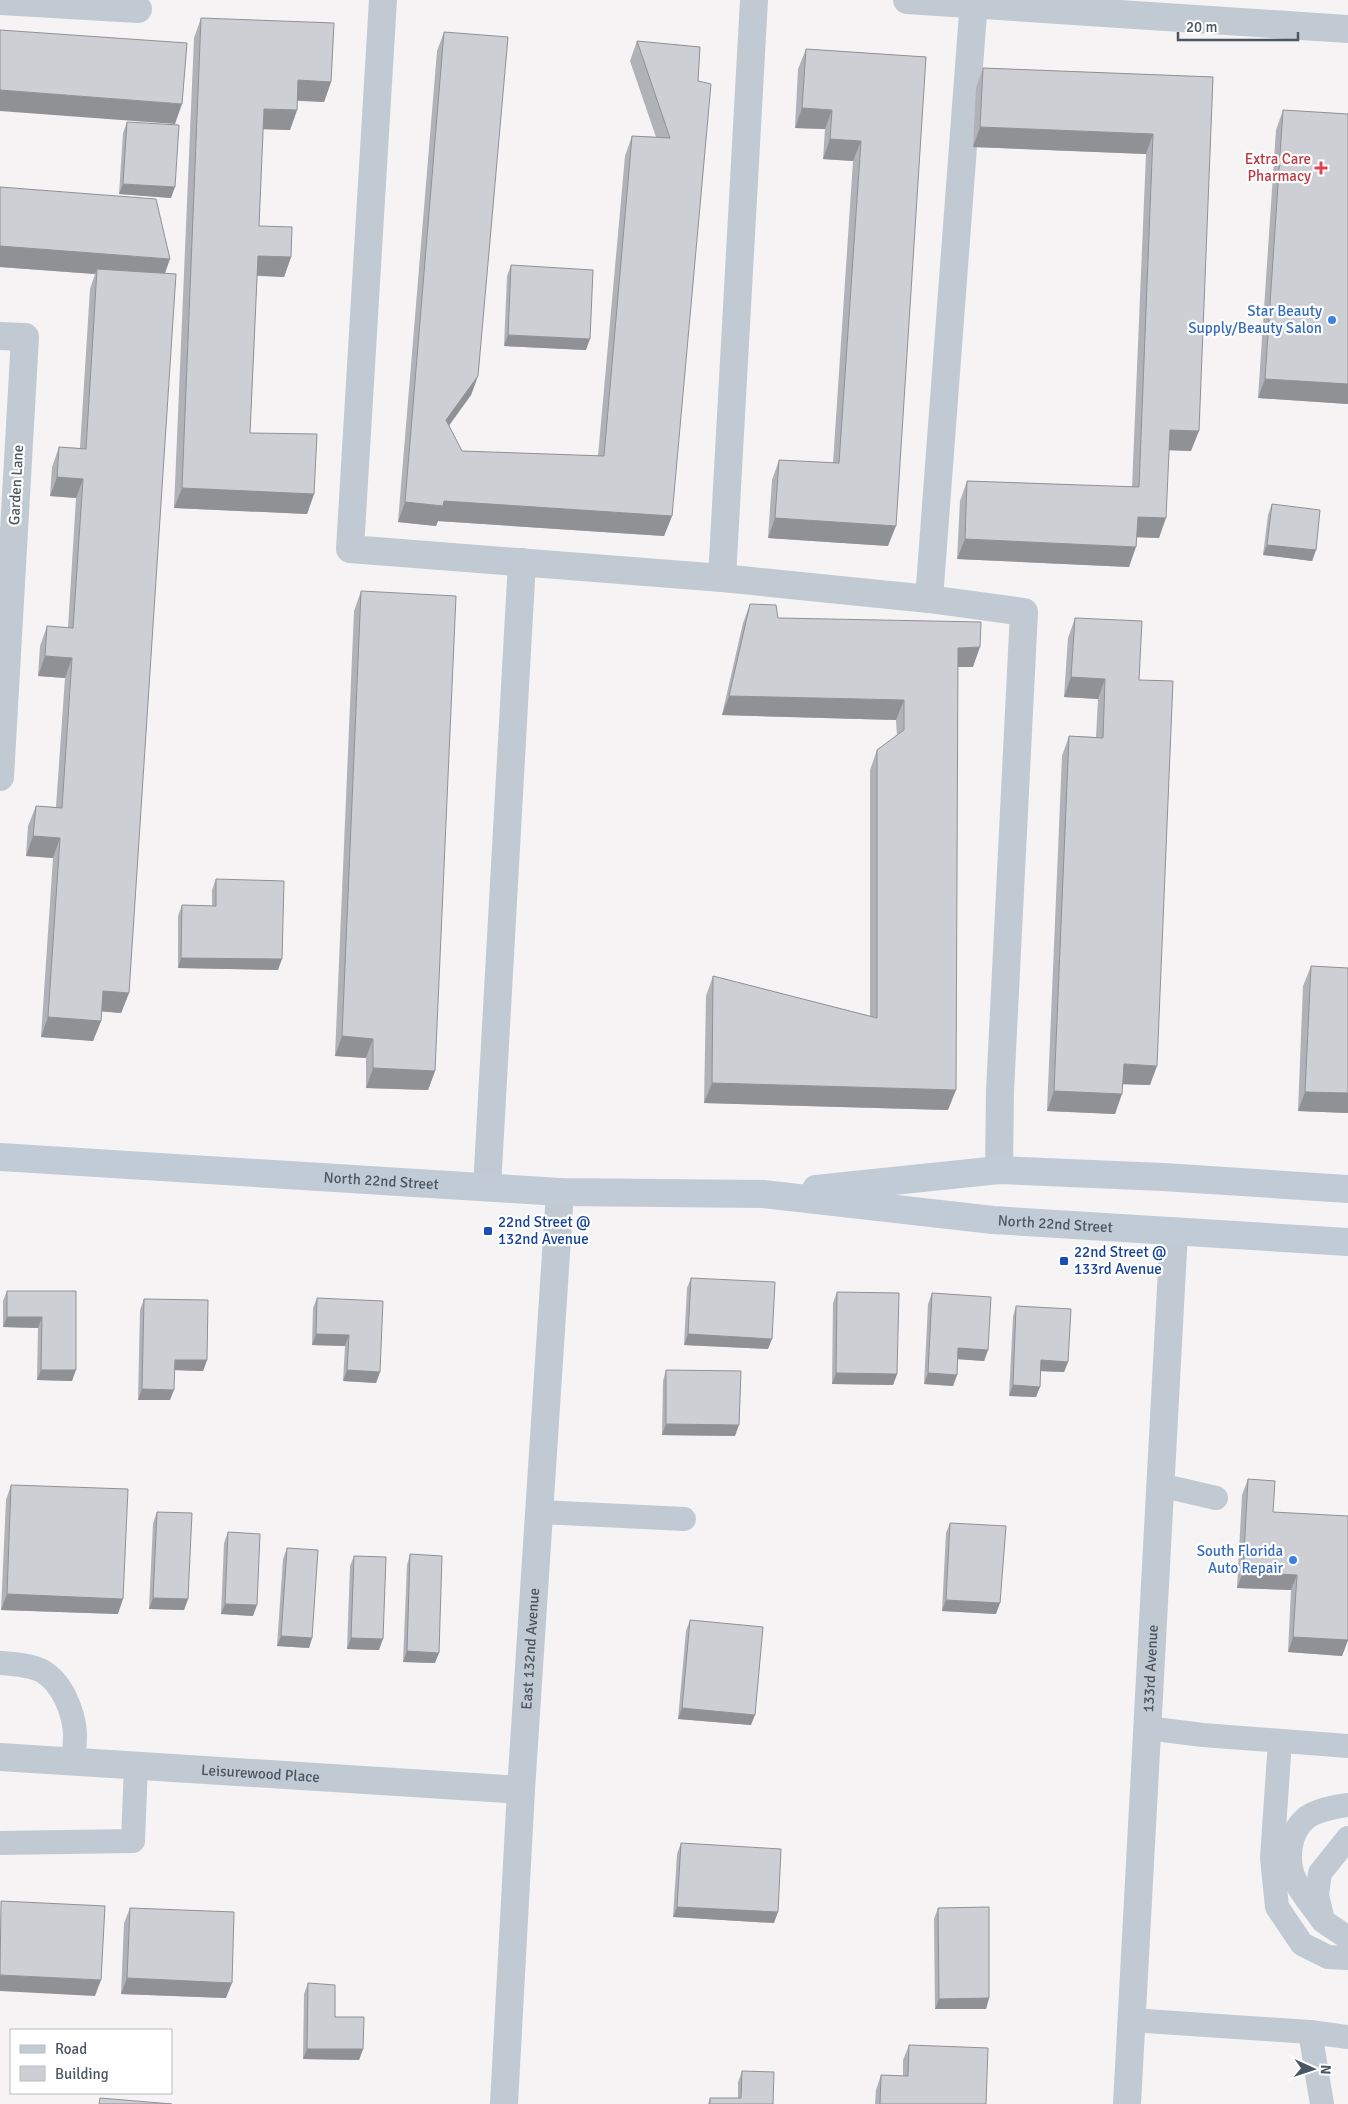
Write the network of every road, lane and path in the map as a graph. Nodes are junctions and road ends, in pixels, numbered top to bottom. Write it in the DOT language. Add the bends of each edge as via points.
graph roads {
  1 [pos="383,0"];
  2 [pos="754,0"];
  3 [pos="907,0"];
  4 [pos="0,1"];
  5 [pos="974,2"];
  6 [pos="127,5"];
  7 [pos="1348,29"];
  8 [pos="0,336"];
  9 [pos="522,562"];
  10 [pos="722,578"];
  11 [pos="929,599"];
  12 [pos="0,777"];
  13 [pos="0,1156"];
  14 [pos="999,1170"];
  15 [pos="487,1187"];
  16 [pos="1348,1188"];
  17 [pos="560,1192"];
  18 [pos="763,1194"];
  19 [pos="1174,1232"];
  20 [pos="1348,1242"];
  21 [pos="1160,1485"];
  22 [pos="1216,1498"];
  23 [pos="540,1512"];
  24 [pos="684,1519"];
  25 [pos="0,1663"];
  26 [pos="1147,1728"];
  27 [pos="1280,1741"];
  28 [pos="1348,1746"];
  29 [pos="0,1757"];
  30 [pos="74,1762"];
  31 [pos="136,1766"];
  32 [pos="521,1790"];
  33 [pos="1348,1805"];
  34 [pos="1348,1838"];
  35 [pos="0,1843"];
  36 [pos="1324,1921"];
  37 [pos="1348,1938"];
  38 [pos="1348,1958"];
  39 [pos="1131,2020"];
  40 [pos="1310,2032"];
  41 [pos="1348,2037"];
  42 [pos="504,2104"];
  43 [pos="1126,2104"];
  44 [pos="1322,2104"];
  1 -- 9 [label="street" via="350,549"];
  2 -- 10 [label="street"];
  3 -- 5 [label="street"];
  4 -- 6 [label="street"];
  5 -- 7 [label="street"];
  5 -- 11 [label="street"];
  8 -- 12 [label="street, Garden Lane" via="25,337"];
  9 -- 10 [label="street"];
  9 -- 15 [label="street"];
  10 -- 11 [label="street"];
  11 -- 14 [label="street" via="1024,612 1000,1091"];
  13 -- 15 [label="street, North 22nd Street"];
  14 -- 16 [label="street, North 22nd Street"];
  14 -- 18 [label="street, North 22nd Street"];
  15 -- 17 [label="street, North 22nd Street"];
  17 -- 18 [label="street, North 22nd Street"];
  17 -- 23 [label="street, East 132nd Avenue"];
  18 -- 19 [label="street, North 22nd Street" via="993,1220"];
  19 -- 20 [label="street, North 22nd Street"];
  19 -- 21 [label="street, 133rd Avenue"];
  21 -- 22 [label="lane"];
  21 -- 26 [label="street, 133rd Avenue"];
  23 -- 24 [label="lane"];
  23 -- 32 [label="street, East 132nd Avenue"];
  25 -- 30 [label="lane" via="27,1666 54,1679 72,1714"];
  26 -- 27 [label="lane"];
  26 -- 39 [label="street, 133rd Avenue"];
  27 -- 28 [label="lane"];
  27 -- 38 [label="lane" via="1272,1858 1277,1906 1302,1944 1328,1957"];
  29 -- 30 [label="street, Leisurewood Place"];
  30 -- 31 [label="street, Leisurewood Place"];
  31 -- 32 [label="street, Leisurewood Place"];
  31 -- 35 [label="lane" via="133,1841"];
  32 -- 42 [label="street, East 132nd Avenue"];
  33 -- 36 [label="lane" via="1335,1806 1305,1818 1293,1836 1289,1854 1294,1880"];
  34 -- 36 [label="lane" via="1320,1873 1317,1895"];
  36 -- 37 [label="lane"];
  39 -- 40 [label="lane"];
  39 -- 43 [label="street, 133rd Avenue"];
  40 -- 41 [label="lane"];
  40 -- 44 [label="lane"];
}
